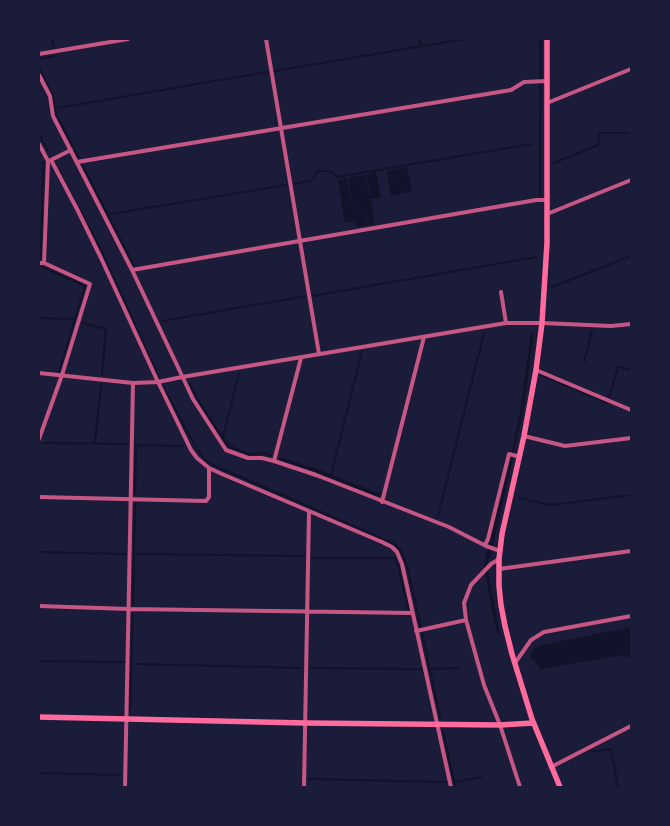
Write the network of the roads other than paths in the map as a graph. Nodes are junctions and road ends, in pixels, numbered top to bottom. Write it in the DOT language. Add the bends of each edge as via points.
graph roads {
  1 [pos="128,39"];
  2 [pos="266,39"];
  3 [pos="547,39"];
  4 [pos="39,54"];
  5 [pos="631,69"];
  6 [pos="39,76"];
  7 [pos="546,81"];
  8 [pos="547,103"];
  9 [pos="281,128"];
  10 [pos="39,144"];
  11 [pos="71,150"];
  12 [pos="39,154"];
  13 [pos="44,154"];
  14 [pos="49,161"];
  15 [pos="77,162"];
  16 [pos="631,180"];
  17 [pos="547,200"];
  18 [pos="547,214"];
  19 [pos="300,242"];
  20 [pos="39,263"];
  21 [pos="44,264"];
  22 [pos="132,270"];
  23 [pos="501,292"];
  24 [pos="506,323"];
  25 [pos="542,323"];
  26 [pos="631,324"];
  27 [pos="424,337"];
  28 [pos="319,354"];
  29 [pos="301,358"];
  30 [pos="536,370"];
  31 [pos="39,373"];
  32 [pos="62,375"];
  33 [pos="182,377"];
  34 [pos="158,382"];
  35 [pos="133,383"];
  36 [pos="631,410"];
  37 [pos="524,436"];
  38 [pos="631,438"];
  39 [pos="39,439"];
  40 [pos="516,456"];
  41 [pos="274,461"];
  42 [pos="209,468"];
  43 [pos="39,497"];
  44 [pos="131,499"];
  45 [pos="382,502"];
  46 [pos="309,511"];
  47 [pos="486,546"];
  48 [pos="497,550"];
  49 [pos="631,551"];
  50 [pos="499,559"];
  51 [pos="499,569"];
  52 [pos="39,606"];
  53 [pos="129,609"];
  54 [pos="307,612"];
  55 [pos="413,614"];
  56 [pos="631,616"];
  57 [pos="466,620"];
  58 [pos="416,631"];
  59 [pos="515,663"];
  60 [pos="39,717"];
  61 [pos="127,719"];
  62 [pos="305,723"];
  63 [pos="533,723"];
  64 [pos="437,724"];
  65 [pos="500,725"];
  66 [pos="631,726"];
  67 [pos="551,767"];
  68 [pos="125,787"];
  69 [pos="304,787"];
  70 [pos="451,787"];
  71 [pos="520,787"];
  72 [pos="560,787"];
  1 -- 4 [label="street"];
  2 -- 9 [label="street"];
  3 -- 7 [label="main road"];
  5 -- 8 [label="street"];
  6 -- 11 [label="street" via="50,96 53,116"];
  7 -- 8 [label="main road"];
  7 -- 9 [label="street" via="524,82 511,90"];
  8 -- 17 [label="main road"];
  9 -- 15 [label="street"];
  9 -- 19 [label="street"];
  10 -- 13 [label="street"];
  11 -- 14 [label="street"];
  11 -- 15 [label="street"];
  12 -- 13 [label="street"];
  13 -- 14 [label="street"];
  14 -- 21 [label="street"];
  14 -- 34 [label="street" via="101,258"];
  15 -- 22 [label="street"];
  16 -- 18 [label="street"];
  17 -- 18 [label="main road"];
  17 -- 19 [label="street"];
  18 -- 25 [label="main road"];
  19 -- 22 [label="street"];
  19 -- 28 [label="street"];
  20 -- 21 [label="street"];
  21 -- 32 [label="street" via="90,284"];
  22 -- 33 [label="street"];
  23 -- 24 [label="street"];
  24 -- 25 [label="street"];
  24 -- 27 [label="street"];
  25 -- 26 [label="street"];
  25 -- 30 [label="main road"];
  27 -- 28 [label="street"];
  27 -- 45 [label="street"];
  28 -- 29 [label="street"];
  29 -- 33 [label="street"];
  29 -- 41 [label="street"];
  30 -- 36 [label="street"];
  30 -- 37 [label="main road"];
  31 -- 32 [label="street"];
  32 -- 35 [label="street"];
  32 -- 39 [label="street"];
  33 -- 34 [label="street"];
  33 -- 41 [label="street" via="192,399 226,450 248,458"];
  34 -- 35 [label="street"];
  34 -- 42 [label="street" via="191,450"];
  35 -- 44 [label="street"];
  37 -- 38 [label="street" via="564,446"];
  37 -- 40 [label="main road"];
  40 -- 47 [label="street" via="509,454"];
  40 -- 48 [label="main road"];
  41 -- 45 [label="street"];
  42 -- 44 [label="street" via="209,497 206,501"];
  42 -- 46 [label="street"];
  43 -- 44 [label="street"];
  44 -- 53 [label="street"];
  45 -- 47 [label="street" via="449,527"];
  46 -- 54 [label="street"];
  46 -- 55 [label="street" via="392,547 402,564"];
  47 -- 48 [label="street"];
  48 -- 50 [label="main road"];
  49 -- 51 [label="street"];
  50 -- 51 [label="main road"];
  50 -- 57 [label="street" via="470,586 464,604"];
  51 -- 59 [label="main road" via="501,605"];
  52 -- 53 [label="street"];
  53 -- 54 [label="street"];
  53 -- 61 [label="street"];
  54 -- 55 [label="street"];
  54 -- 62 [label="street"];
  55 -- 58 [label="street"];
  56 -- 59 [label="street" via="544,632 531,640"];
  57 -- 58 [label="street"];
  57 -- 65 [label="street" via="484,685"];
  58 -- 64 [label="street"];
  59 -- 63 [label="main road"];
  60 -- 61 [label="main road"];
  61 -- 62 [label="main road"];
  61 -- 68 [label="street"];
  62 -- 64 [label="main road"];
  62 -- 69 [label="street"];
  63 -- 65 [label="main road"];
  63 -- 67 [label="main road"];
  64 -- 65 [label="main road"];
  64 -- 70 [label="street"];
  65 -- 71 [label="street"];
  66 -- 67 [label="street"];
  67 -- 72 [label="main road"];
}
